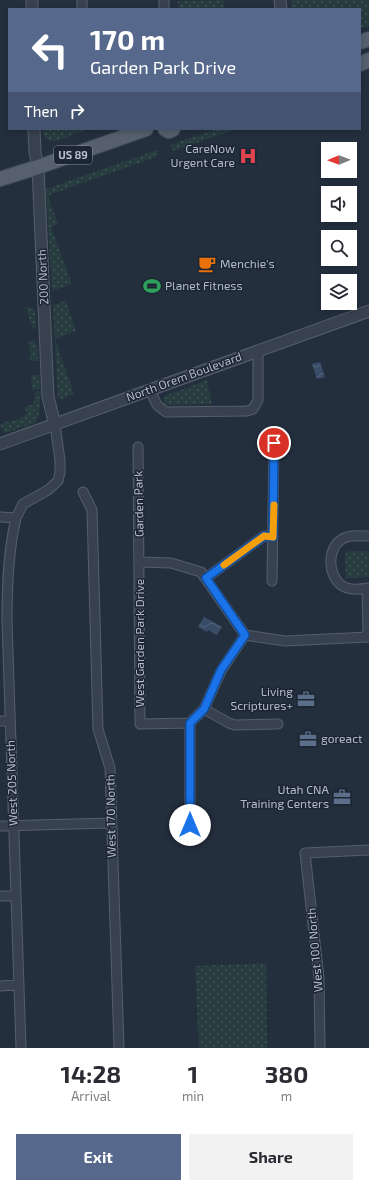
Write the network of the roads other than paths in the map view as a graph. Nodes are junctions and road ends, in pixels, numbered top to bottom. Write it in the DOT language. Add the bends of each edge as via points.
graph roads {
  1 [pos="34,130"];
  2 [pos="143,130"];
  3 [pos="38,167"];
  4 [pos="0,179"];
  5 [pos="369,311"];
  6 [pos="258,351"];
  7 [pos="150,390"];
  8 [pos="55,425"];
  9 [pos="274,443"];
  10 [pos="0,444"];
  11 [pos="138,447"];
  12 [pos="84,492"];
  13 [pos="0,517"];
  14 [pos="16,518"];
  15 [pos="369,536"];
  16 [pos="273,537"];
  17 [pos="140,562"];
  18 [pos="206,578"];
  19 [pos="272,581"];
  20 [pos="368,588"];
  21 [pos="4,622"];
  22 [pos="245,635"];
  23 [pos="367,637"];
  24 [pos="204,709"];
  25 [pos="0,721"];
  26 [pos="10,721"];
  27 [pos="190,723"];
  28 [pos="278,724"];
  29 [pos="111,823"];
  30 [pos="190,825"];
  31 [pos="0,826"];
  32 [pos="14,826"];
  33 [pos="369,850"];
  34 [pos="0,896"];
  35 [pos="16,896"];
  36 [pos="18,985"];
  37 [pos="0,986"];
  38 [pos="21,1048"];
  39 [pos="119,1048"];
  40 [pos="320,1048"];
  1 -- 3 [label="street, 200 North" via="34,152"];
  2 -- 3 [label="main road, US 89"];
  3 -- 4 [label="main road, US 89"];
  3 -- 8 [label="street, 200 North" via="48,397"];
  5 -- 6 [label="street, North Orem Boulevard"];
  6 -- 7 [label="street, North Orem Boulevard"];
  6 -- 7 [label="street" via="258,400 253,409 166,412 157,405"];
  7 -- 8 [label="street, North Orem Boulevard"];
  8 -- 10 [label="street, North Orem Boulevard"];
  8 -- 14 [label="street" via="60,460 58,481 48,490 23,504"];
  9 -- 16 [label="street"];
  11 -- 17 [label="street, Garden Park"];
  12 -- 29 [label="street, West 170 North" via="92,510 98,729 110,768"];
  13 -- 14 [label="street"];
  14 -- 21 [label="street, West 205 North" via="11,542"];
  15 -- 20 [label="street" via="348,537 342,540 336,545 330,560 333,574 342,585 348,588"];
  16 -- 18 [label="street" via="264,536"];
  16 -- 19 [label="street"];
  17 -- 18 [label="street" via="171,563 200,572"];
  17 -- 27 [label="street, West Garden Park Drive" via="140,724"];
  18 -- 22 [label="street"];
  20 -- 23 [label="street"];
  21 -- 26 [label="street, West 205 North"];
  22 -- 23 [label="street" via="285,641"];
  22 -- 24 [label="street" via="221,670"];
  24 -- 27 [label="street"];
  24 -- 28 [label="street" via="235,725"];
  25 -- 26 [label="street"];
  26 -- 32 [label="street, West 205 North"];
  27 -- 30 [label="street"];
  29 -- 32 [label="street"];
  29 -- 39 [label="street, West 170 North"];
  31 -- 32 [label="street"];
  32 -- 35 [label="street, West 205 North"];
  33 -- 40 [label="street, West 100 North" via="305,853 319,978"];
  34 -- 35 [label="street"];
  35 -- 36 [label="street, West 205 North"];
  36 -- 37 [label="street"];
  36 -- 38 [label="street, West 205 North"];
}
